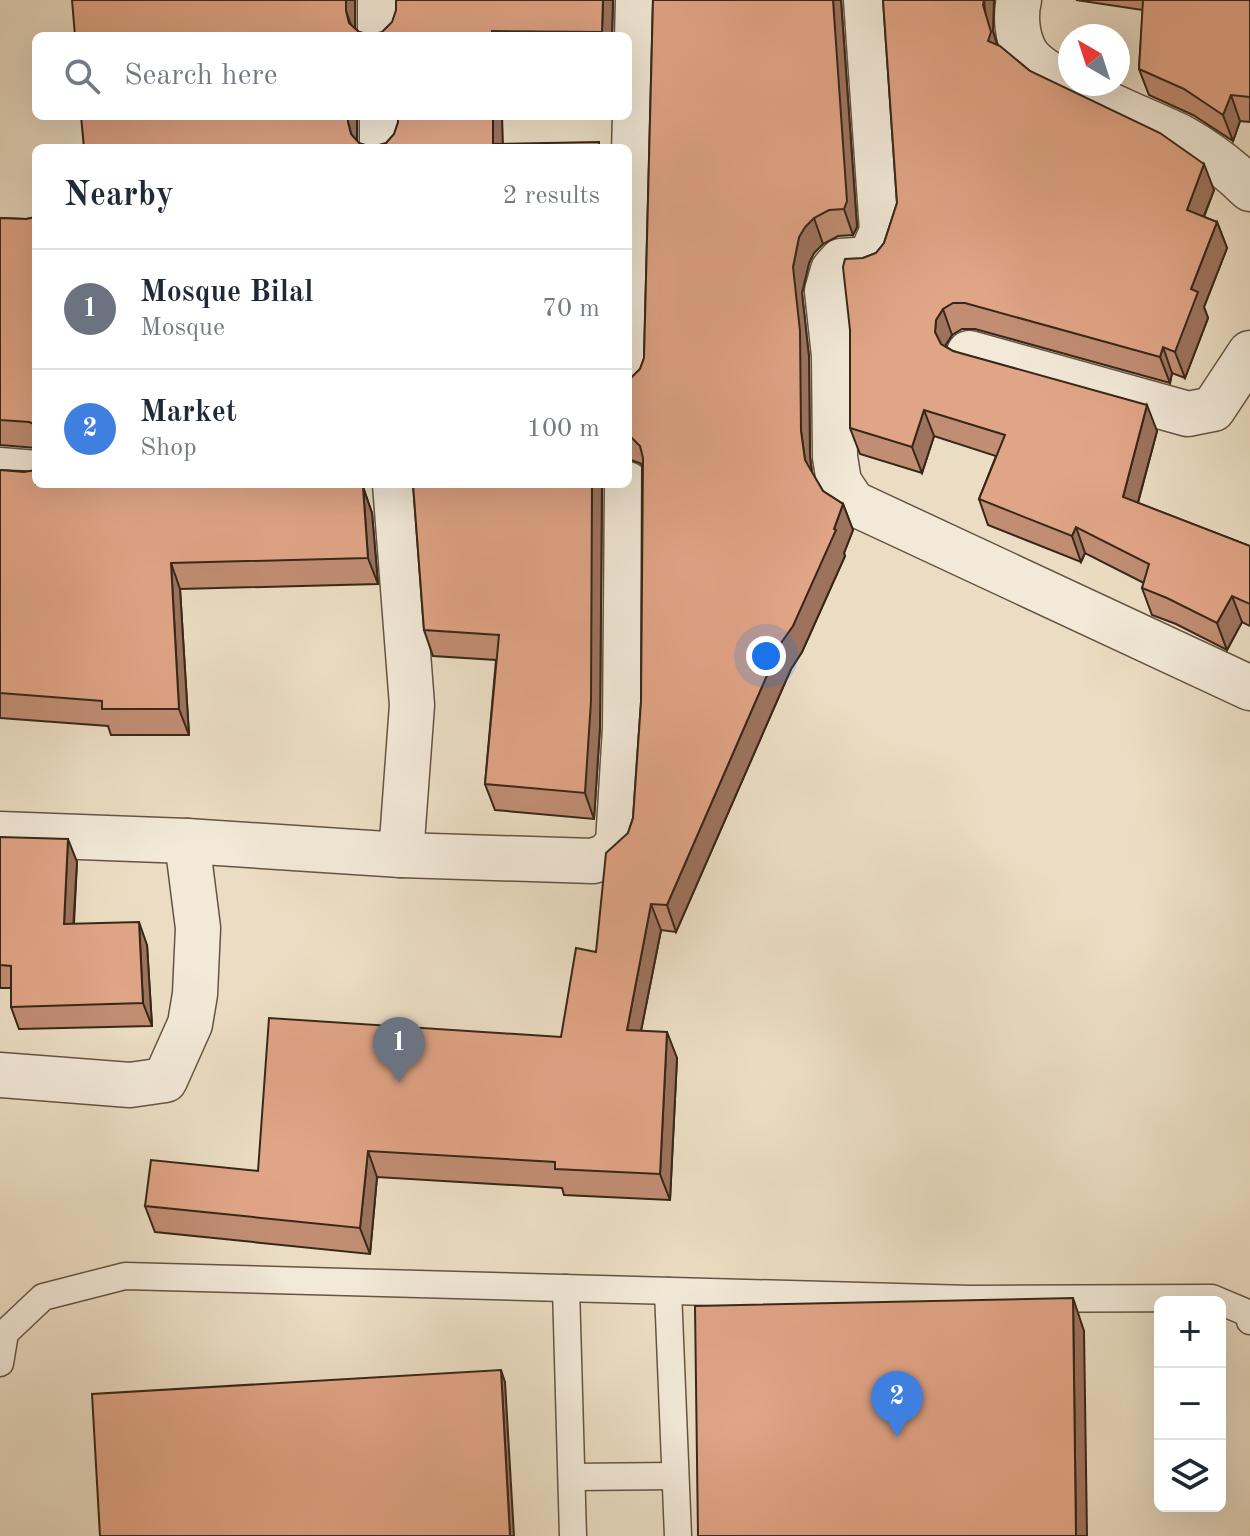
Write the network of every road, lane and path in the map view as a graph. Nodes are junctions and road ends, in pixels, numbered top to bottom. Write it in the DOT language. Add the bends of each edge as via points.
graph roads {
  1 [pos="380,0"];
  2 [pos="638,0"];
  3 [pos="866,0"];
  4 [pos="1019,0"];
  5 [pos="380,32"];
  6 [pos="382,120"];
  7 [pos="382,144"];
  8 [pos="1250,189"];
  9 [pos="632,230"];
  10 [pos="969,353"];
  11 [pos="1250,353"];
  12 [pos="0,470"];
  13 [pos="32,473"];
  14 [pos="382,488"];
  15 [pos="627,488"];
  16 [pos="1250,688"];
  17 [pos="0,834"];
  18 [pos="187,841"];
  19 [pos="401,855"];
  20 [pos="0,1075"];
  21 [pos="566,1288"];
  22 [pos="668,1291"];
  23 [pos="1250,1321"];
  24 [pos="0,1363"];
  25 [pos="675,1476"];
  26 [pos="572,1477"];
  27 [pos="573,1536"];
  28 [pos="678,1536"];
  1 -- 5 [label="street"];
  2 -- 9 [label="street"];
  3 -- 16 [label="street" via="882,231 870,259 841,261 827,291 839,482 853,503"];
  4 -- 8 [label="street" via="1015,16 1026,54 1045,73 1183,138"];
  6 -- 7 [label="street"];
  10 -- 11 [label="street" via="1188,414 1213,409"];
  12 -- 13 [label="street"];
  14 -- 19 [label="street" via="412,705"];
  15 -- 19 [label="street" via="625,728 618,843 607,856 593,861"];
  17 -- 18 [label="street"];
  18 -- 19 [label="street"];
  18 -- 20 [label="street" via="198,928 195,994 190,1024 165,1080 130,1085"];
  21 -- 22 [label="lane"];
  21 -- 24 [label="lane" via="125,1276 43,1297 5,1333"];
  21 -- 26 [label="lane"];
  22 -- 23 [label="lane" via="970,1299 1212,1298 1250,1314"];
  22 -- 25 [label="lane"];
  25 -- 26 [label="lane"];
  25 -- 28 [label="lane"];
  26 -- 27 [label="lane"];
}
